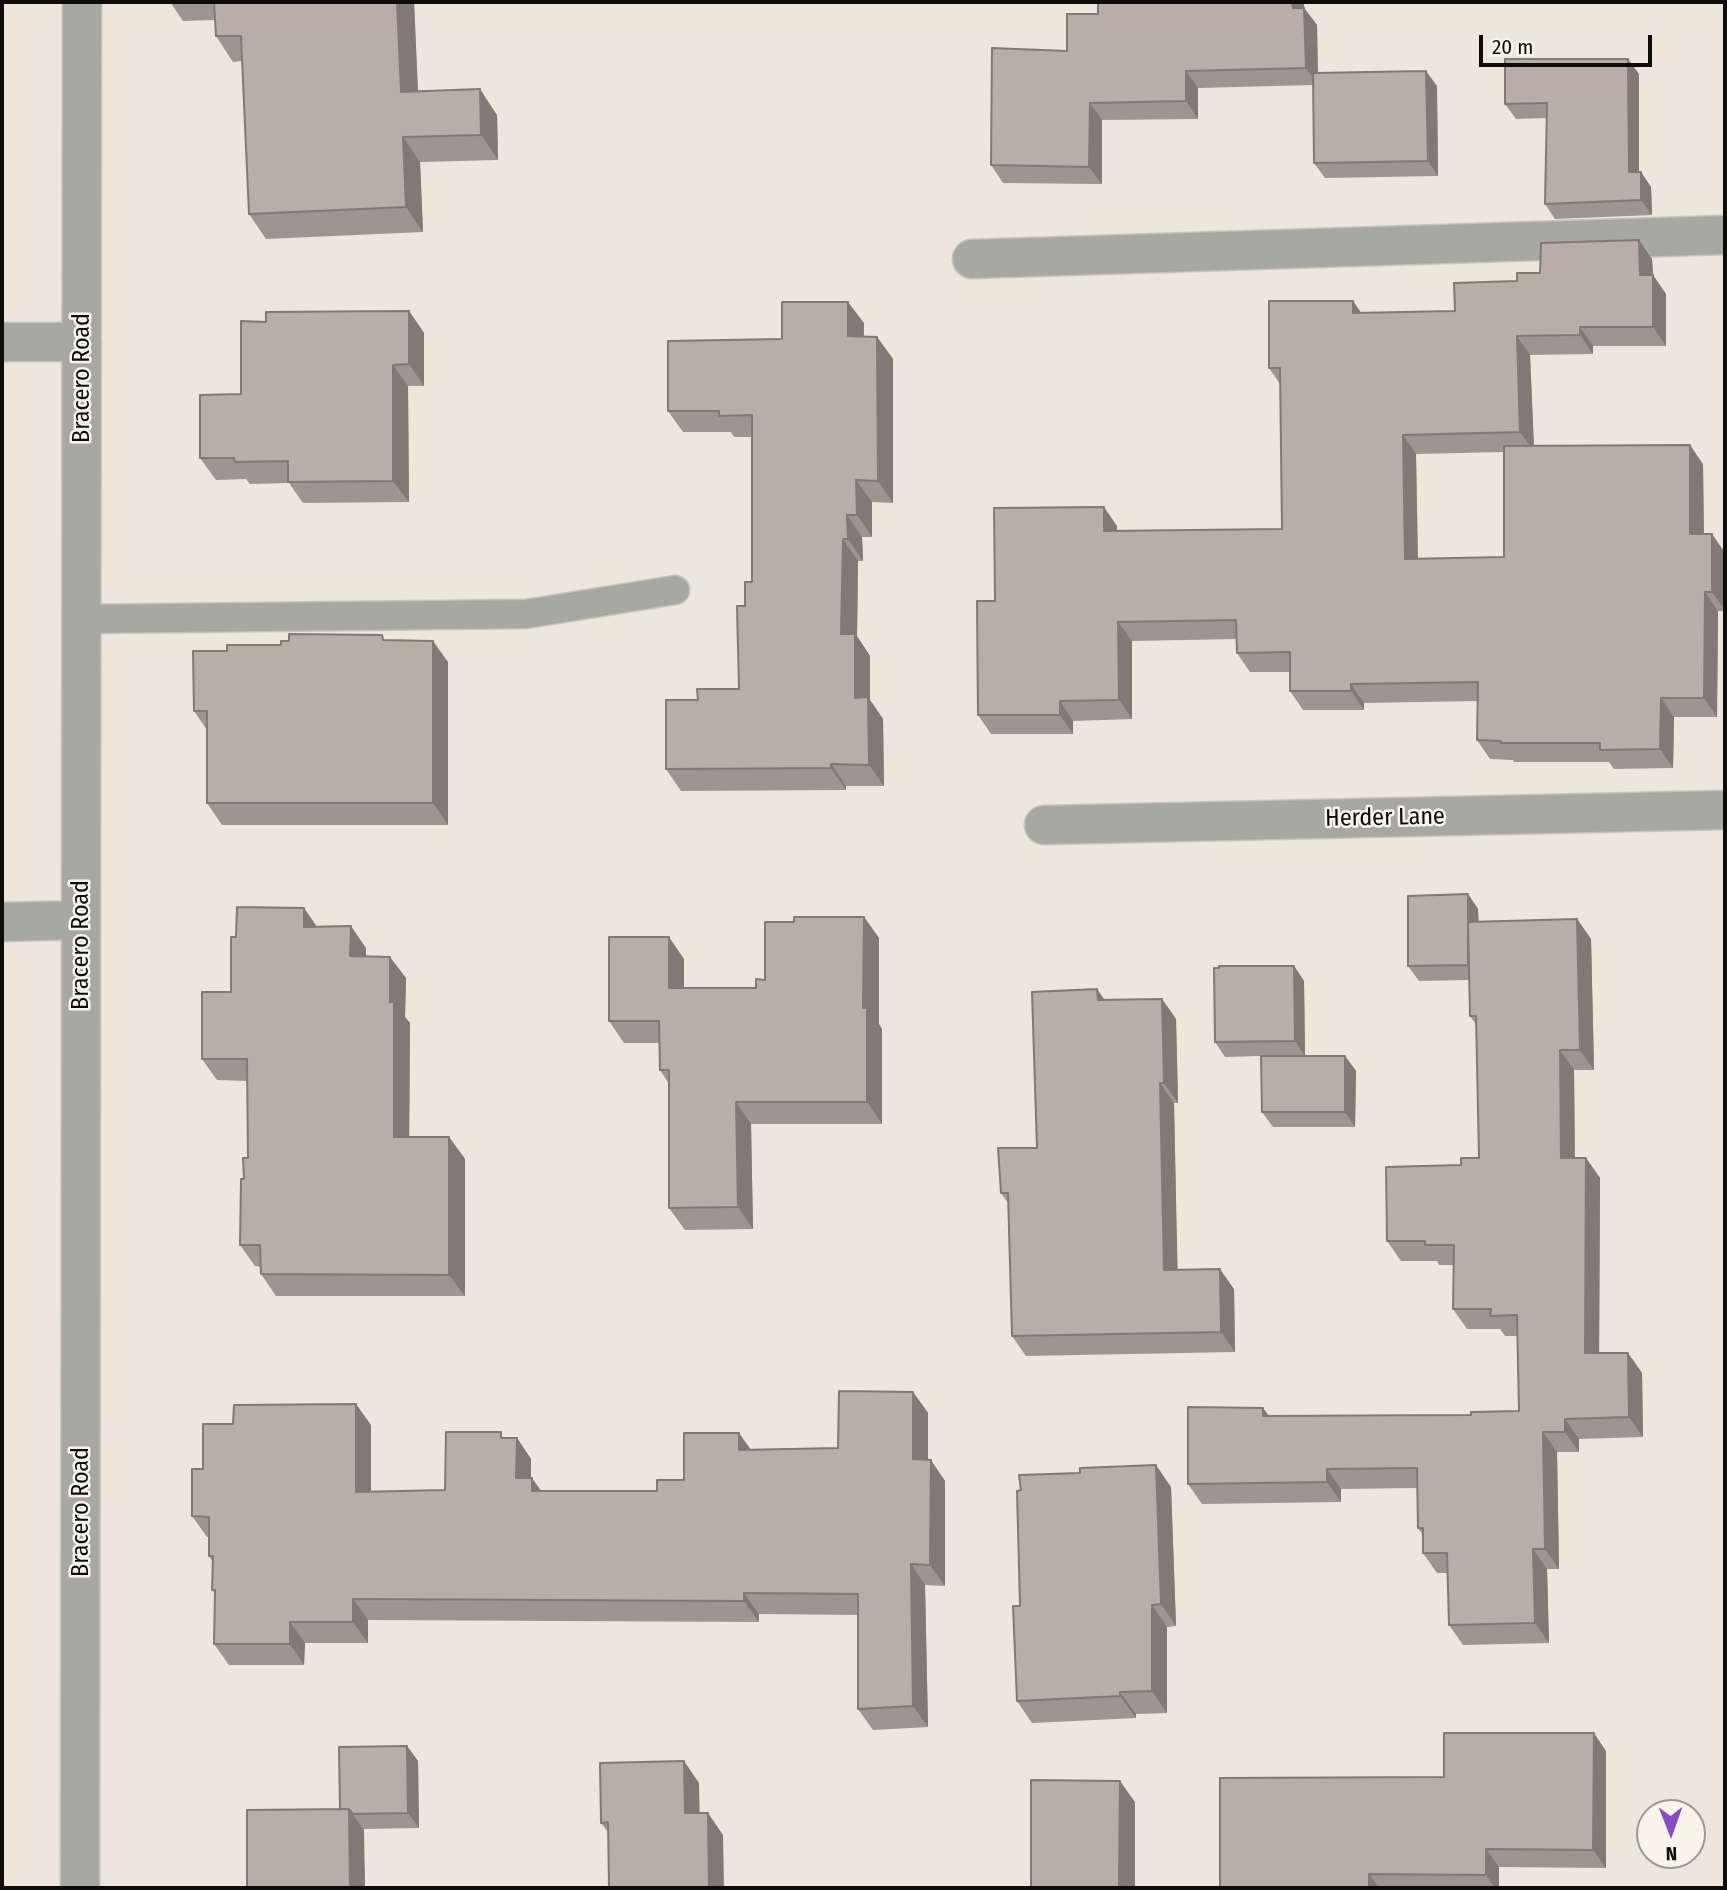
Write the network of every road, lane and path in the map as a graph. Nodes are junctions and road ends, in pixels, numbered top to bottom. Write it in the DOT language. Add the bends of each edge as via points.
graph roads {
  1 [pos="82,2"];
  2 [pos="1725,236"];
  3 [pos="972,259"];
  4 [pos="2,342"];
  5 [pos="82,342"];
  6 [pos="675,590"];
  7 [pos="82,619"];
  8 [pos="1725,810"];
  9 [pos="1044,825"];
  10 [pos="81,920"];
  11 [pos="2,922"];
  12 [pos="80,1888"];
  1 -- 5 [label="street, Bracero Road"];
  2 -- 3 [label="street"];
  4 -- 5 [label="street"];
  5 -- 7 [label="street, Bracero Road"];
  6 -- 7 [label="lane" via="526,614"];
  7 -- 10 [label="street, Bracero Road"];
  8 -- 9 [label="street, Herder Lane"];
  10 -- 11 [label="street"];
  10 -- 12 [label="street, Bracero Road"];
}
